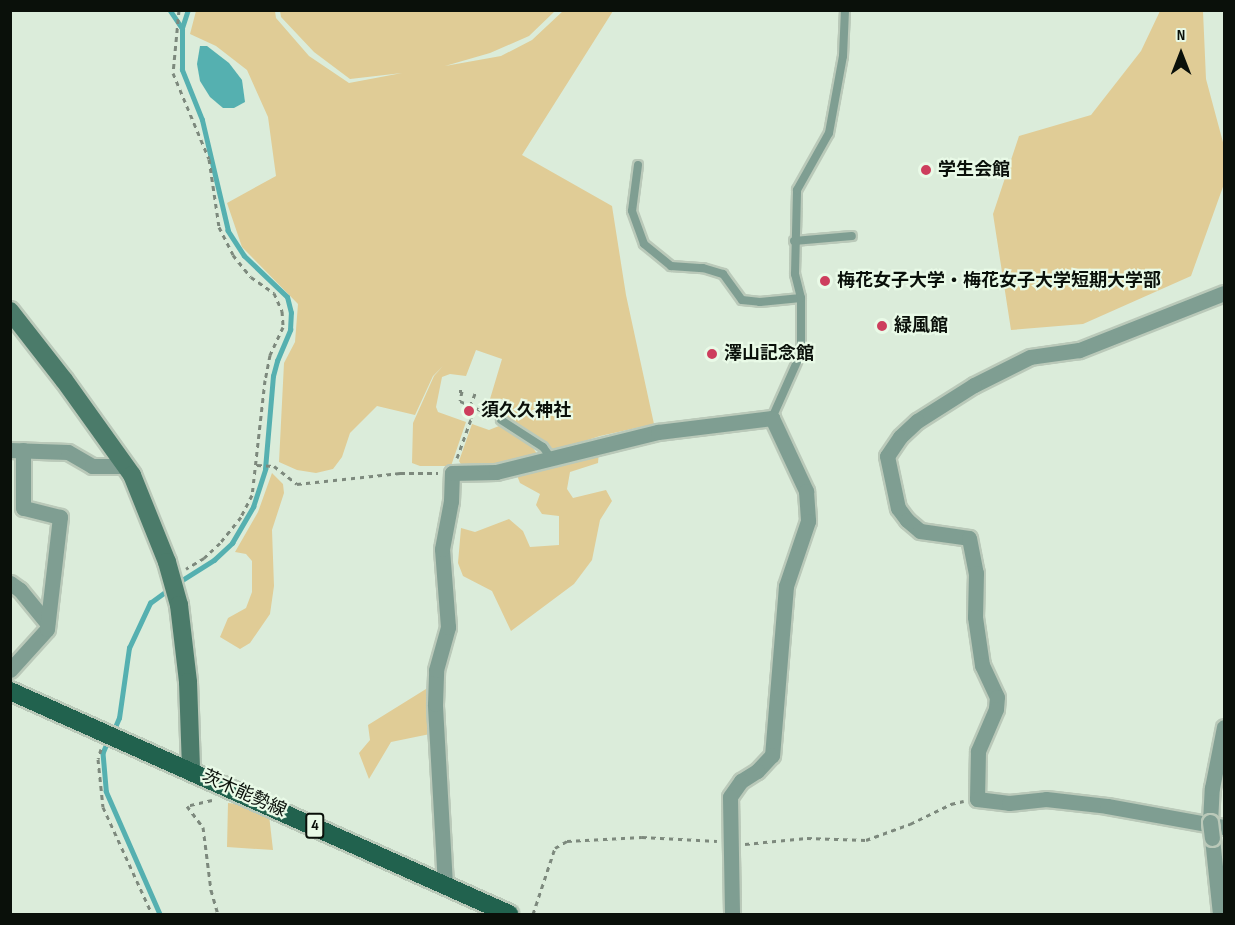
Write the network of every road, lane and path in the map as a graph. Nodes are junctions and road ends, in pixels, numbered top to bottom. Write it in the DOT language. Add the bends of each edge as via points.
graph roads {
  1 [pos="179,10"];
  2 [pos="845,10"];
  3 [pos="638,165"];
  4 [pos="852,236"];
  5 [pos="794,240"];
  6 [pos="1224,293"];
  7 [pos="801,298"];
  8 [pos="10,311"];
  9 [pos="459,391"];
  10 [pos="476,391"];
  11 [pos="470,406"];
  12 [pos="772,418"];
  13 [pos="501,420"];
  14 [pos="17,450"];
  15 [pos="552,458"];
  16 [pos="257,465"];
  17 [pos="126,466"];
  18 [pos="453,471"];
  19 [pos="10,583"];
  20 [pos="174,585"];
  21 [pos="47,623"];
  22 [pos="10,670"];
  23 [pos="10,691"];
  24 [pos="1224,727"];
  25 [pos="113,735"];
  26 [pos="190,770"];
  27 [pos="222,799"];
  28 [pos="977,799"];
  29 [pos="1217,824"];
  30 [pos="730,843"];
  31 [pos="445,885"];
  32 [pos="152,915"];
  33 [pos="218,915"];
  34 [pos="509,915"];
  35 [pos="533,915"];
  36 [pos="732,915"];
  37 [pos="1220,915"];
  1 -- 16 [label="path" via="173,73 209,159 219,227 233,255 251,277 274,293 282,311 282,327 265,380"];
  2 -- 5 [label="lane" via="843,56 829,133 797,190"];
  3 -- 7 [label="lane" via="632,211 645,244 671,266 723,274 742,300"];
  4 -- 5 [label="lane"];
  5 -- 7 [label="lane" via="795,274"];
  6 -- 28 [label="street" via="1079,350 1030,357 974,385 917,421 887,456 898,508 907,520 920,531 969,538 976,573 975,617 982,665 997,697 996,709 978,751"];
  7 -- 12 [label="lane" via="801,353"];
  8 -- 17 [label="street"];
  9 -- 11 [label="path" via="460,401"];
  10 -- 11 [label="path"];
  11 -- 13 [label="path"];
  11 -- 18 [label="path" via="471,419"];
  12 -- 15 [label="street" via="658,432"];
  12 -- 30 [label="street" via="806,491 808,521 786,586 772,755 741,781 730,797"];
  13 -- 15 [label="lane" via="539,444"];
  14 -- 17 [label="street" via="68,452 92,466"];
  14 -- 21 [label="street" via="23,508 60,517"];
  15 -- 18 [label="street" via="496,472"];
  16 -- 18 [label="path" via="274,466 297,484"];
  16 -- 20 [label="path" via="252,495 232,530"];
  17 -- 20 [label="street"];
  18 -- 31 [label="street" via="442,549 448,627 436,670 435,704"];
  19 -- 21 [label="street"];
  20 -- 26 [label="street" via="188,682"];
  21 -- 22 [label="street" via="42,637"];
  23 -- 25 [label="main road, 茨木能勢線 / 4"];
  24 -- 29 [label="street" via="1212,788"];
  25 -- 26 [label="main road, 茨木能勢線 / 4"];
  25 -- 32 [label="path" via="98,759 104,807"];
  26 -- 31 [label="main road, 茨木能勢線 / 4"];
  27 -- 33 [label="path" via="187,806 203,827"];
  28 -- 29 [label="street" via="1097,804"];
  28 -- 30 [label="path" via="951,804 866,840 807,838"];
  29 -- 37 [label="street, bridge" via="1212,838"];
  30 -- 35 [label="path" via="642,837 567,841 555,848"];
  30 -- 36 [label="street"];
  31 -- 34 [label="main road, 茨木能勢線 / 4"];
}
